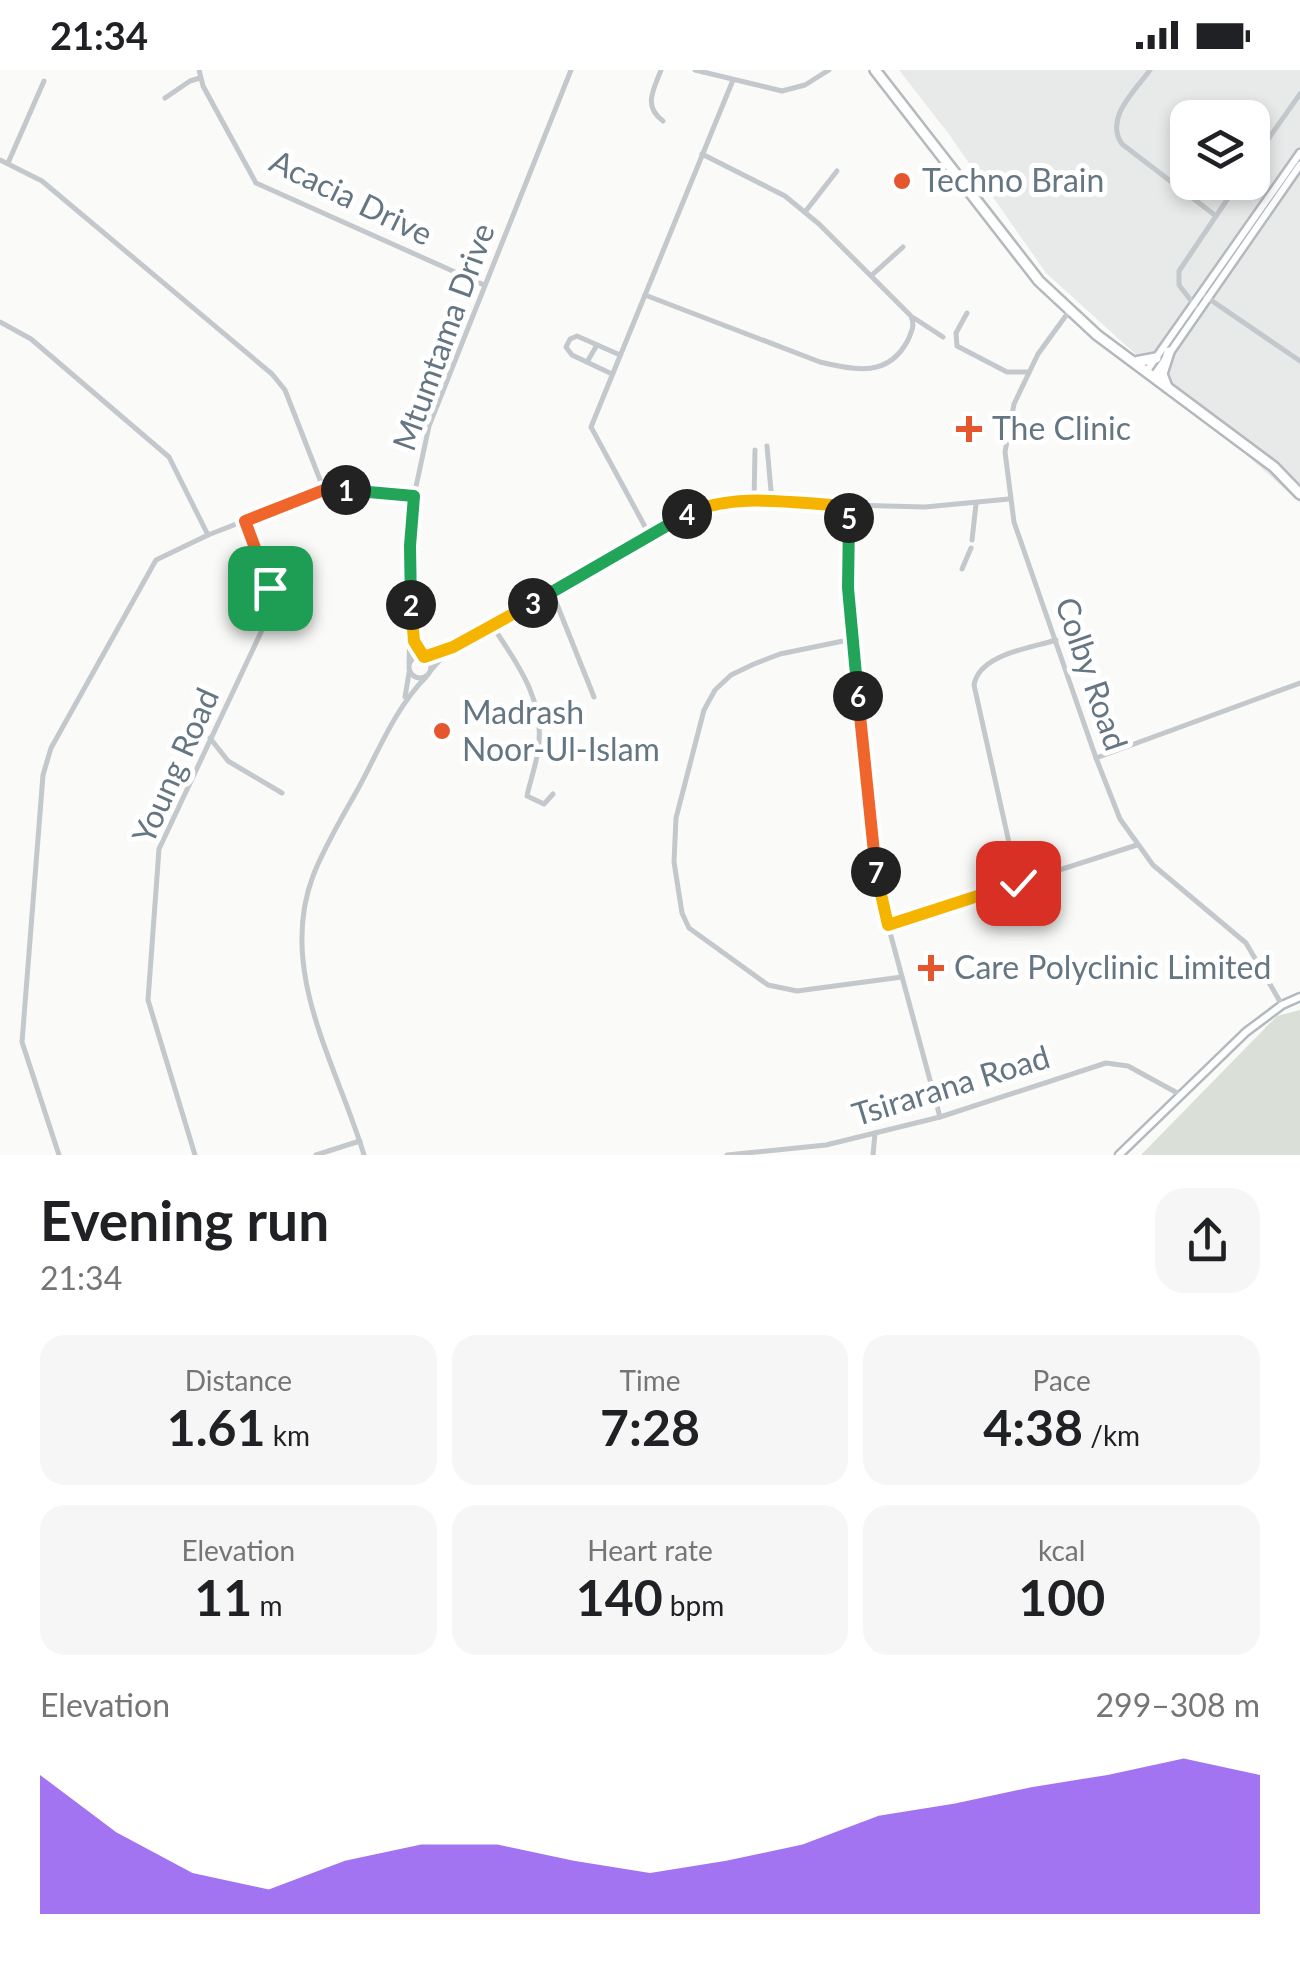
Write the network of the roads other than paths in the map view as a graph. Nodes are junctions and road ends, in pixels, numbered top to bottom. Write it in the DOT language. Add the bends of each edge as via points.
graph roads {
  1 [pos="571,70"];
  2 [pos="661,70"];
  3 [pos="829,70"];
  4 [pos="876,70"];
  5 [pos="1150,70"];
  6 [pos="700,71"];
  7 [pos="200,74"];
  8 [pos="733,80"];
  9 [pos="44,81"];
  10 [pos="1300,94"];
  11 [pos="165,98"];
  12 [pos="663,121"];
  13 [pos="1270,136"];
  14 [pos="702,154"];
  15 [pos="1299,155"];
  16 [pos="0,160"];
  17 [pos="8,163"];
  18 [pos="1300,165"];
  19 [pos="838,171"];
  20 [pos="1226,200"];
  21 [pos="805,212"];
  22 [pos="1216,216"];
  23 [pos="903,247"];
  24 [pos="872,275"];
  25 [pos="485,286"];
  26 [pos="645,296"];
  27 [pos="1205,296"];
  28 [pos="1196,308"];
  29 [pos="1070,310"];
  30 [pos="967,313"];
  31 [pos="911,316"];
  32 [pos="0,322"];
  33 [pos="944,338"];
  34 [pos="596,344"];
  35 [pos="1169,352"];
  36 [pos="620,355"];
  37 [pos="1156,358"];
  38 [pos="1300,361"];
  39 [pos="587,362"];
  40 [pos="1132,362"];
  41 [pos="1028,372"];
  42 [pos="612,374"];
  43 [pos="1149,374"];
  44 [pos="1168,388"];
  45 [pos="767,446"];
  46 [pos="754,450"];
  47 [pos="324,490"];
  48 [pos="1300,494"];
  49 [pos="414,496"];
  50 [pos="1009,499"];
  51 [pos="754,502"];
  52 [pos="772,503"];
  53 [pos="976,504"];
  54 [pos="850,506"];
  55 [pos="245,521"];
  56 [pos="649,534"];
  57 [pos="208,535"];
  58 [pos="962,569"];
  59 [pos="552,592"];
  60 [pos="493,627"];
  61 [pos="412,630"];
  62 [pos="852,638"];
  63 [pos="1056,640"];
  64 [pos="453,647"];
  65 [pos="424,657"];
  66 [pos="409,667"];
  67 [pos="429,673"];
  68 [pos="1300,683"];
  69 [pos="594,696"];
  70 [pos="403,705"];
  71 [pos="210,738"];
  72 [pos="1096,758"];
  73 [pos="282,793"];
  74 [pos="553,794"];
  75 [pos="1137,845"];
  76 [pos="1018,883"];
  77 [pos="888,925"];
  78 [pos="902,977"];
  79 [pos="1300,997"];
  80 [pos="1282,1005"];
  81 [pos="1181,1094"];
  82 [pos="940,1118"];
  83 [pos="875,1134"];
  84 [pos="360,1142"];
  85 [pos="59,1155"];
  86 [pos="195,1155"];
  87 [pos="316,1155"];
  88 [pos="364,1155"];
  89 [pos="726,1155"];
  90 [pos="874,1155"];
  91 [pos="1118,1155"];
  1 -- 25 [label="street, Mtumtama Drive"];
  2 -- 12 [label="street" via="650,104"];
  3 -- 8 [label="street" via="789,90"];
  4 -- 29 [label="highway" via="1029,269"];
  5 -- 22 [label="street" via="1120,111 1115,134"];
  6 -- 8 [label="street"];
  7 -- 11 [label="street"];
  7 -- 25 [label="street, Acacia Drive" via="256,183"];
  8 -- 14 [label="street"];
  9 -- 17 [label="street"];
  10 -- 13 [label="street"];
  14 -- 21 [label="street"];
  14 -- 26 [label="street"];
  15 -- 27 [label="main road"];
  16 -- 17 [label="street"];
  17 -- 47 [label="street" via="42,180 272,374 285,390"];
  18 -- 27 [label="main road"];
  19 -- 21 [label="street"];
  20 -- 22 [label="street"];
  21 -- 24 [label="street"];
  22 -- 28 [label="street" via="1178,270 1178,285"];
  23 -- 24 [label="street"];
  24 -- 31 [label="street"];
  25 -- 49 [label="street, Mtumtama Drive" via="429,426"];
  26 -- 31 [label="street" via="820,362 856,368 876,368 898,357 913,329"];
  26 -- 36 [label="street"];
  27 -- 28 [label="main road"];
  27 -- 38 [label="street"];
  28 -- 35 [label="main road"];
  28 -- 37 [label="main road"];
  29 -- 40 [label="highway"];
  29 -- 41 [label="street, Colby Road"];
  30 -- 41 [label="street" via="957,346 1007,372"];
  31 -- 33 [label="street"];
  32 -- 57 [label="street" via="32,339 169,456"];
  34 -- 36 [label="street"];
  34 -- 39 [label="street"];
  34 -- 39 [label="street" via="570,339 567,352"];
  35 -- 43 [label="main road"];
  35 -- 44 [label="highway" via="1162,374"];
  36 -- 42 [label="street"];
  37 -- 40 [label="highway"];
  37 -- 43 [label="main road"];
  39 -- 42 [label="street"];
  40 -- 43 [label="highway"];
  41 -- 50 [label="street, Colby Road" via="1006,439"];
  42 -- 56 [label="street" via="592,434"];
  43 -- 44 [label="highway"];
  44 -- 48 [label="highway"];
  45 -- 52 [label="street"];
  46 -- 51 [label="street"];
  47 -- 49 [label="street"];
  47 -- 55 [label="street"];
  49 -- 61 [label="street, Mtumtama Drive"];
  50 -- 53 [label="street"];
  50 -- 63 [label="street, Colby Road"];
  51 -- 52 [label="street"];
  51 -- 56 [label="street" via="709,504"];
  52 -- 54 [label="street"];
  53 -- 54 [label="street"];
  53 -- 58 [label="street"];
  54 -- 62 [label="street"];
  55 -- 57 [label="street"];
  55 -- 71 [label="street, Young Road" via="270,588 271,611"];
  56 -- 59 [label="street"];
  57 -- 85 [label="street" via="156,560 46,760 22,1042"];
  59 -- 60 [label="street"];
  59 -- 69 [label="street"];
  60 -- 64 [label="street"];
  60 -- 74 [label="street" via="526,678 538,716 539,749 527,796 544,804"];
  61 -- 65 [label="street"];
  61 -- 66 [label="street, Mtumtama Drive"];
  62 -- 77 [label="street" via="874,857"];
  62 -- 78 [label="street" via="780,654 715,690 676,818 674,862 689,928 768,985 797,991"];
  63 -- 72 [label="street, Colby Road"];
  63 -- 76 [label="street" via="988,664 974,684"];
  64 -- 65 [label="street"];
  64 -- 67 [label="street"];
  65 -- 66 [label="street"];
  65 -- 67 [label="street"];
  66 -- 67 [label="street" via="414,677"];
  66 -- 70 [label="street, Mtumtama Drive"];
  67 -- 70 [label="street"];
  68 -- 72 [label="street"];
  70 -- 84 [label="street" via="323,852 301,928 306,986"];
  71 -- 73 [label="street" via="228,760"];
  71 -- 86 [label="street, Young Road" via="159,849 147,990"];
  72 -- 75 [label="street, Colby Road"];
  75 -- 76 [label="street"];
  75 -- 80 [label="street, Colby Road" via="1162,874 1238,935"];
  76 -- 77 [label="street"];
  77 -- 78 [label="street"];
  78 -- 82 [label="street"];
  79 -- 80 [label="main road"];
  80 -- 81 [label="main road"];
  81 -- 82 [label="street, Tsirarana Road" via="1128,1066 1106,1063"];
  81 -- 91 [label="main road"];
  82 -- 83 [label="street, Tsirarana Road"];
  83 -- 89 [label="street, Tsirarana Road"];
  83 -- 90 [label="street"];
  84 -- 87 [label="street"];
  84 -- 88 [label="street"];
}
